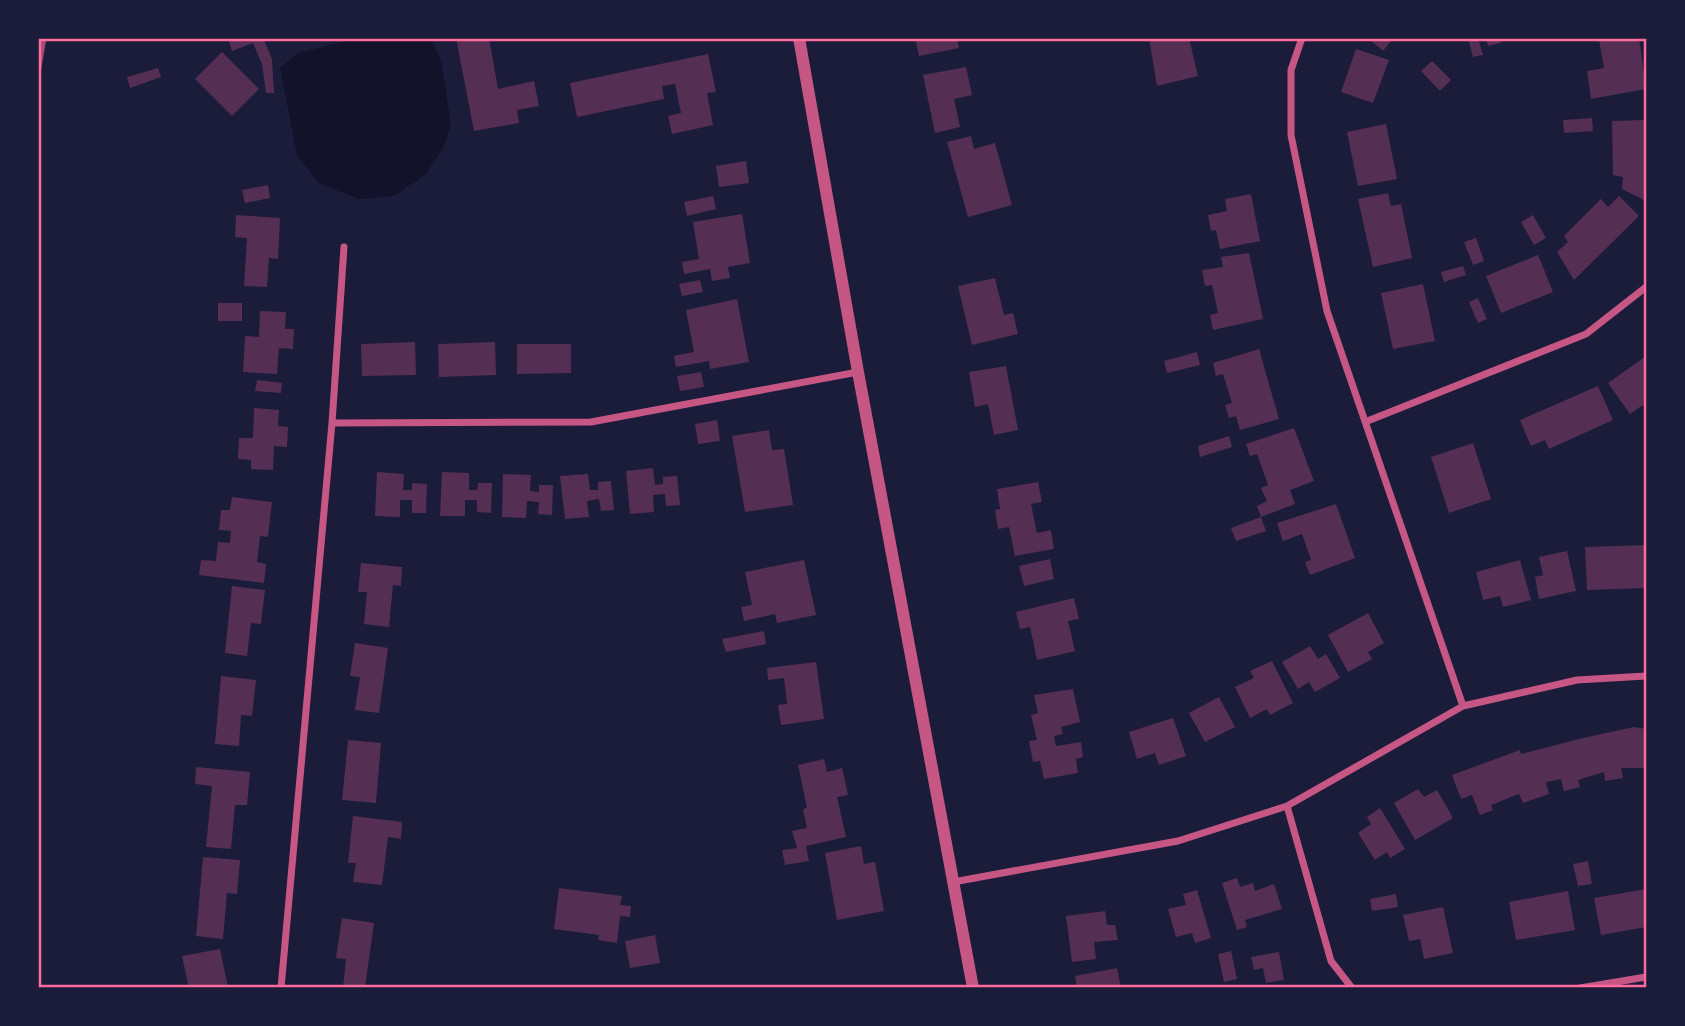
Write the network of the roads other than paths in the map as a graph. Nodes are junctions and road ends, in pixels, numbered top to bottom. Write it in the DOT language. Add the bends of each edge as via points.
graph roads {
  1 [pos="799,38"];
  2 [pos="1302,38"];
  3 [pos="344,247"];
  4 [pos="1647,287"];
  5 [pos="858,372"];
  6 [pos="1365,422"];
  7 [pos="332,423"];
  8 [pos="1647,676"];
  9 [pos="1463,706"];
  10 [pos="1287,806"];
  11 [pos="953,882"];
  12 [pos="1647,977"];
  13 [pos="281,988"];
  14 [pos="973,988"];
  15 [pos="1352,988"];
  16 [pos="1580,988"];
  1 -- 5 [label="street"];
  2 -- 6 [label="street" via="1291,70 1291,135 1327,311"];
  3 -- 7 [label="street"];
  4 -- 6 [label="street" via="1586,334"];
  5 -- 7 [label="street" via="591,422"];
  5 -- 11 [label="street"];
  6 -- 9 [label="street"];
  7 -- 13 [label="street"];
  8 -- 9 [label="street" via="1577,680"];
  9 -- 10 [label="street"];
  10 -- 11 [label="street" via="1178,841"];
  10 -- 15 [label="street" via="1331,961"];
  11 -- 14 [label="street"];
  12 -- 16 [label="street"];
}
